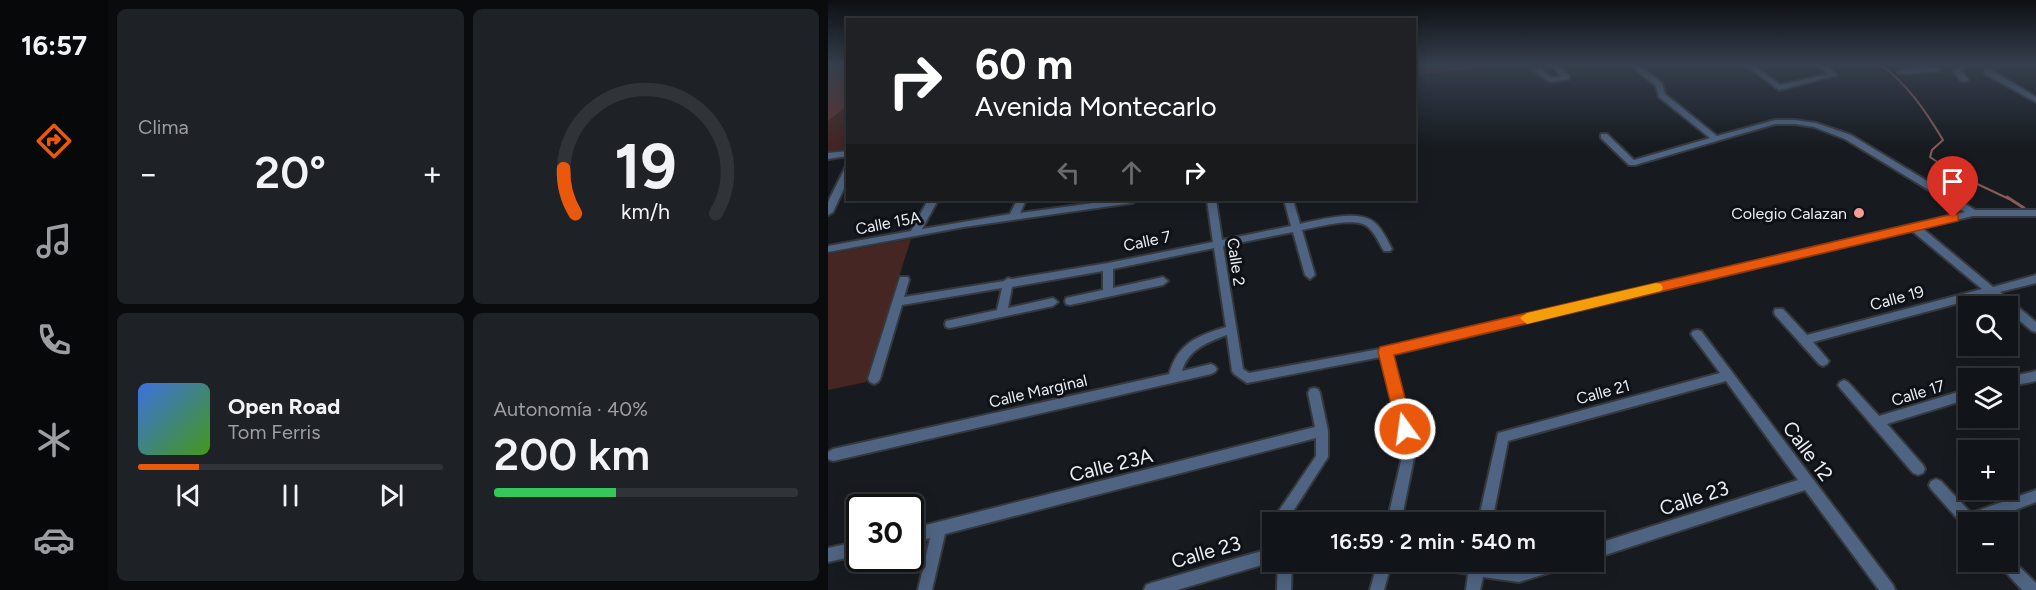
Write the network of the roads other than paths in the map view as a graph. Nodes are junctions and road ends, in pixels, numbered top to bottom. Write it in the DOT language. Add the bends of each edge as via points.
graph roads {
  1 [pos="1661,92"];
  2 [pos="2021,92"];
  3 [pos="2036,100"];
  4 [pos="1604,136"];
  5 [pos="1716,139"];
  6 [pos="846,153"];
  7 [pos="828,156"];
  8 [pos="846,174"];
  9 [pos="932,201"];
  10 [pos="1021,201"];
  11 [pos="1211,201"];
  12 [pos="1289,201"];
  13 [pos="1107,202"];
  14 [pos="828,212"];
  15 [pos="1973,213"];
  16 [pos="2036,213"];
  17 [pos="1014,217"];
  18 [pos="1296,227"];
  19 [pos="1914,227"];
  20 [pos="915,232"];
  21 [pos="1218,243"];
  22 [pos="828,249"];
  23 [pos="1387,249"];
  24 [pos="1108,267"];
  25 [pos="1310,275"];
  26 [pos="2036,279"];
  27 [pos="904,280"];
  28 [pos="1163,281"];
  29 [pos="1008,282"];
  30 [pos="1991,290"];
  31 [pos="1108,292"];
  32 [pos="1070,301"];
  33 [pos="898,302"];
  34 [pos="1053,302"];
  35 [pos="1002,312"];
  36 [pos="1779,312"];
  37 [pos="950,324"];
  38 [pos="2036,328"];
  39 [pos="1230,330"];
  40 [pos="1697,334"];
  41 [pos="1805,340"];
  42 [pos="1386,352"];
  43 [pos="1823,361"];
  44 [pos="1211,369"];
  45 [pos="1727,376"];
  46 [pos="2036,376"];
  47 [pos="1174,377"];
  48 [pos="874,379"];
  49 [pos="2018,380"];
  50 [pos="1844,385"];
  51 [pos="1314,393"];
  52 [pos="1958,397"];
  53 [pos="1877,422"];
  54 [pos="1322,431"];
  55 [pos="833,455"];
  56 [pos="1918,469"];
  57 [pos="1808,483"];
  58 [pos="1936,485"];
  59 [pos="2036,496"];
  60 [pos="1285,512"];
  61 [pos="1396,512"];
  62 [pos="1487,512"];
  63 [pos="1961,512"];
  64 [pos="1993,512"];
  65 [pos="939,529"];
  66 [pos="924,533"];
  67 [pos="1604,548"];
  68 [pos="846,551"];
  69 [pos="828,555"];
  70 [pos="1262,558"];
  71 [pos="1285,572"];
  72 [pos="1382,572"];
  73 [pos="1476,572"];
  74 [pos="1505,572"];
  75 [pos="1529,572"];
  76 [pos="2015,572"];
  77 [pos="925,590"];
  78 [pos="1151,590"];
  79 [pos="1284,590"];
  80 [pos="1377,590"];
  81 [pos="1473,590"];
  82 [pos="1888,590"];
  83 [pos="2032,590"];
  1 -- 5 [label="street"];
  2 -- 3 [label="street"];
  4 -- 5 [label="street" via="1632,163"];
  5 -- 15 [label="street" via="1775,122 1816,125 1848,137"];
  6 -- 7 [label="street"];
  8 -- 14 [label="street"];
  9 -- 20 [label="street"];
  10 -- 17 [label="street"];
  11 -- 21 [label="street, Calle 2"];
  12 -- 18 [label="street"];
  13 -- 17 [label="street, Calle 15A"];
  15 -- 16 [label="street, Calle 2"];
  15 -- 19 [label="street, Calle 2"];
  17 -- 20 [label="street, Calle 15A"];
  18 -- 21 [label="street, Calle 7"];
  18 -- 23 [label="street, Calle 7" via="1334,220 1365,220 1376,227"];
  18 -- 25 [label="street"];
  19 -- 30 [label="street"];
  19 -- 42 [label="street, Calle 2"];
  20 -- 22 [label="street, Calle 15A"];
  21 -- 24 [label="street, Calle 7"];
  21 -- 39 [label="street, Calle 2"];
  24 -- 29 [label="street, Calle 7"];
  24 -- 31 [label="street"];
  26 -- 30 [label="street, Calle 19"];
  27 -- 33 [label="street"];
  28 -- 31 [label="street"];
  29 -- 33 [label="street, Calle 7"];
  29 -- 35 [label="street"];
  30 -- 38 [label="street"];
  30 -- 41 [label="street, Calle 19"];
  31 -- 32 [label="street"];
  33 -- 48 [label="street"];
  34 -- 35 [label="street"];
  35 -- 37 [label="street"];
  36 -- 41 [label="street"];
  39 -- 42 [label="street, Calle 2" via="1238,371 1247,378"];
  39 -- 47 [label="street" via="1188,348 1177,361"];
  40 -- 45 [label="street, Calle 12"];
  41 -- 43 [label="street"];
  42 -- 61 [label="street" via="1410,448"];
  44 -- 47 [label="street, Calle Marginal"];
  45 -- 57 [label="street, Calle 12"];
  45 -- 62 [label="street, Calle 21" via="1502,437"];
  46 -- 49 [label="street"];
  47 -- 55 [label="street, Calle Marginal"];
  50 -- 53 [label="street"];
  51 -- 54 [label="street"];
  52 -- 53 [label="street, Calle 17"];
  53 -- 56 [label="street"];
  54 -- 60 [label="street" via="1322,456"];
  54 -- 65 [label="street, Calle 23A"];
  57 -- 67 [label="street, Calle 23"];
  57 -- 82 [label="street, Calle 12"];
  58 -- 63 [label="street"];
  59 -- 64 [label="street"];
  65 -- 66 [label="street, Calle 23A"];
  65 -- 77 [label="street"];
  68 -- 69 [label="street"];
  70 -- 78 [label="street, Calle 23"];
  71 -- 79 [label="street"];
  72 -- 80 [label="street"];
  73 -- 81 [label="street"];
  74 -- 75 [label="street"];
  76 -- 83 [label="street"];
}
